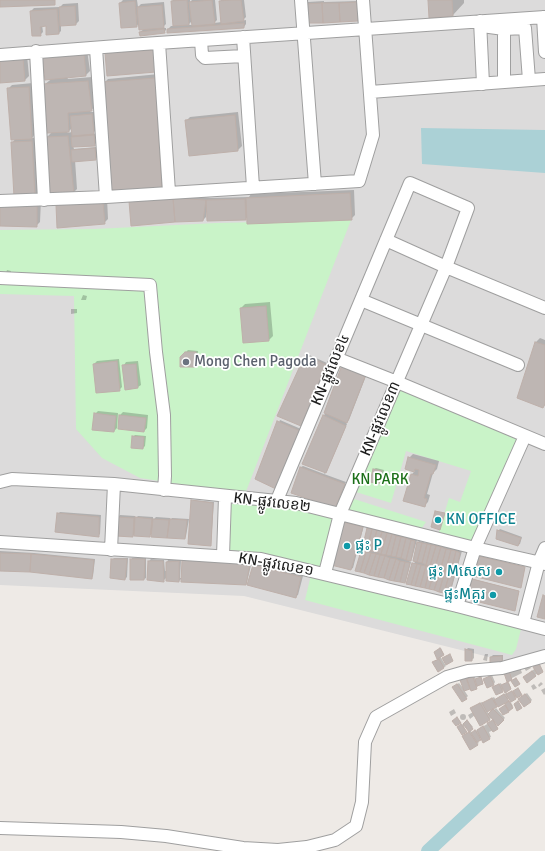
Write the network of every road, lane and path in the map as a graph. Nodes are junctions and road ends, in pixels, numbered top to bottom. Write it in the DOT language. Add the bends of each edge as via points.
graph roads {
  1 [pos="301,0"];
  2 [pos="363,0"];
  3 [pos="544,20"];
  4 [pos="480,23"];
  5 [pos="525,28"];
  6 [pos="365,29"];
  7 [pos="504,29"];
  8 [pos="303,33"];
  9 [pos="243,37"];
  10 [pos="201,40"];
  11 [pos="159,43"];
  12 [pos="96,48"];
  13 [pos="36,51"];
  14 [pos="545,52"];
  15 [pos="0,55"];
  16 [pos="244,56"];
  17 [pos="545,79"];
  18 [pos="529,80"];
  19 [pos="504,82"];
  20 [pos="483,84"];
  21 [pos="370,92"];
  22 [pos="315,184"];
  23 [pos="253,187"];
  24 [pos="169,192"];
  25 [pos="106,197"];
  26 [pos="44,200"];
  27 [pos="0,201"];
  28 [pos="386,240"];
  29 [pos="446,267"];
  30 [pos="0,278"];
  31 [pos="361,300"];
  32 [pos="545,308"];
  33 [pos="421,325"];
  34 [pos="336,358"];
  35 [pos="518,365"];
  36 [pos="396,382"];
  37 [pos="525,436"];
  38 [pos="545,444"];
  39 [pos="0,482"];
  40 [pos="114,484"];
  41 [pos="164,490"];
  42 [pos="225,497"];
  43 [pos="277,500"];
  44 [pos="340,514"];
  45 [pos="0,542"];
  46 [pos="475,548"];
  47 [pos="545,548"];
  48 [pos="111,550"];
  49 [pos="223,556"];
  50 [pos="542,563"];
  51 [pos="325,574"];
  52 [pos="457,606"];
  53 [pos="523,623"];
  54 [pos="545,629"];
  55 [pos="545,656"];
  56 [pos="0,828"];
  1 -- 8 [label="street"];
  2 -- 6 [label="street"];
  3 -- 4 [label="street"];
  3 -- 5 [label="street"];
  3 -- 14 [label="street"];
  4 -- 6 [label="street"];
  4 -- 7 [label="street"];
  4 -- 20 [label="street"];
  5 -- 7 [label="street"];
  5 -- 18 [label="street"];
  6 -- 8 [label="street"];
  6 -- 21 [label="street"];
  7 -- 19 [label="street"];
  8 -- 9 [label="street"];
  8 -- 22 [label="street"];
  9 -- 10 [label="street"];
  9 -- 16 [label="street"];
  10 -- 11 [label="street"];
  10 -- 16 [label="street" via="202,55 205,58"];
  11 -- 12 [label="street"];
  11 -- 24 [label="street"];
  12 -- 13 [label="street"];
  12 -- 25 [label="street"];
  13 -- 15 [label="street"];
  13 -- 26 [label="street"];
  16 -- 23 [label="street"];
  17 -- 18 [label="street"];
  18 -- 19 [label="street"];
  19 -- 20 [label="street"];
  20 -- 21 [label="street"];
  21 -- 22 [label="street" via="374,135 358,181"];
  22 -- 23 [label="street"];
  23 -- 24 [label="street"];
  24 -- 25 [label="street"];
  25 -- 26 [label="street"];
  26 -- 27 [label="street"];
  28 -- 29 [label="street"];
  28 -- 29 [label="street, KN-ផ្លូវលេខ៤" via="410,183 468,208"];
  28 -- 31 [label="street, KN-ផ្លូវលេខ៤"];
  29 -- 32 [label="street"];
  29 -- 33 [label="street, KN-ផ្លូវលេខ៣"];
  30 -- 41 [label="street" via="150,285 164,415"];
  31 -- 33 [label="street"];
  31 -- 34 [label="street, KN-ផ្លូវលេខ៤"];
  33 -- 35 [label="street"];
  33 -- 36 [label="street, KN-ផ្លូវលេខ៣"];
  34 -- 36 [label="street"];
  34 -- 43 [label="street, KN-ផ្លូវលេខ៤"];
  36 -- 37 [label="street"];
  36 -- 44 [label="street, KN-ផ្លូវលេខ៣"];
  37 -- 38 [label="street"];
  37 -- 46 [label="street"];
  39 -- 40 [label="street, KN-ផ្លូវលេខ២" via="12,479"];
  40 -- 41 [label="street, KN-ផ្លូវលេខ២"];
  40 -- 48 [label="street"];
  41 -- 42 [label="street, KN-ផ្លូវលេខ២"];
  42 -- 43 [label="street, KN-ផ្លូវលេខ២"];
  42 -- 49 [label="street"];
  43 -- 44 [label="street, KN-ផ្លូវលេខ២"];
  44 -- 46 [label="street, KN-ផ្លូវលេខ២"];
  44 -- 51 [label="street, KN-ផ្លូវលេខ៣"];
  45 -- 48 [label="street, KN-ផ្លូវលេខ១"];
  46 -- 50 [label="street, KN-ផ្លូវលេខ២"];
  46 -- 52 [label="street"];
  47 -- 50 [label="street"];
  48 -- 49 [label="street, KN-ផ្លូវលេខ១"];
  49 -- 51 [label="street, KN-ផ្លូវលេខ១" via="261,559"];
  50 -- 53 [label="street"];
  51 -- 52 [label="street, KN-ផ្លូវលេខ១"];
  52 -- 53 [label="street, KN-ផ្លូវលេខ១"];
  53 -- 54 [label="street, KN-ផ្លូវលេខ១"];
  55 -- 56 [label="street" via="502,668 468,671 447,677 376,717 365,742 362,802 356,826 335,840 307,847 278,850 121,832"];
}
